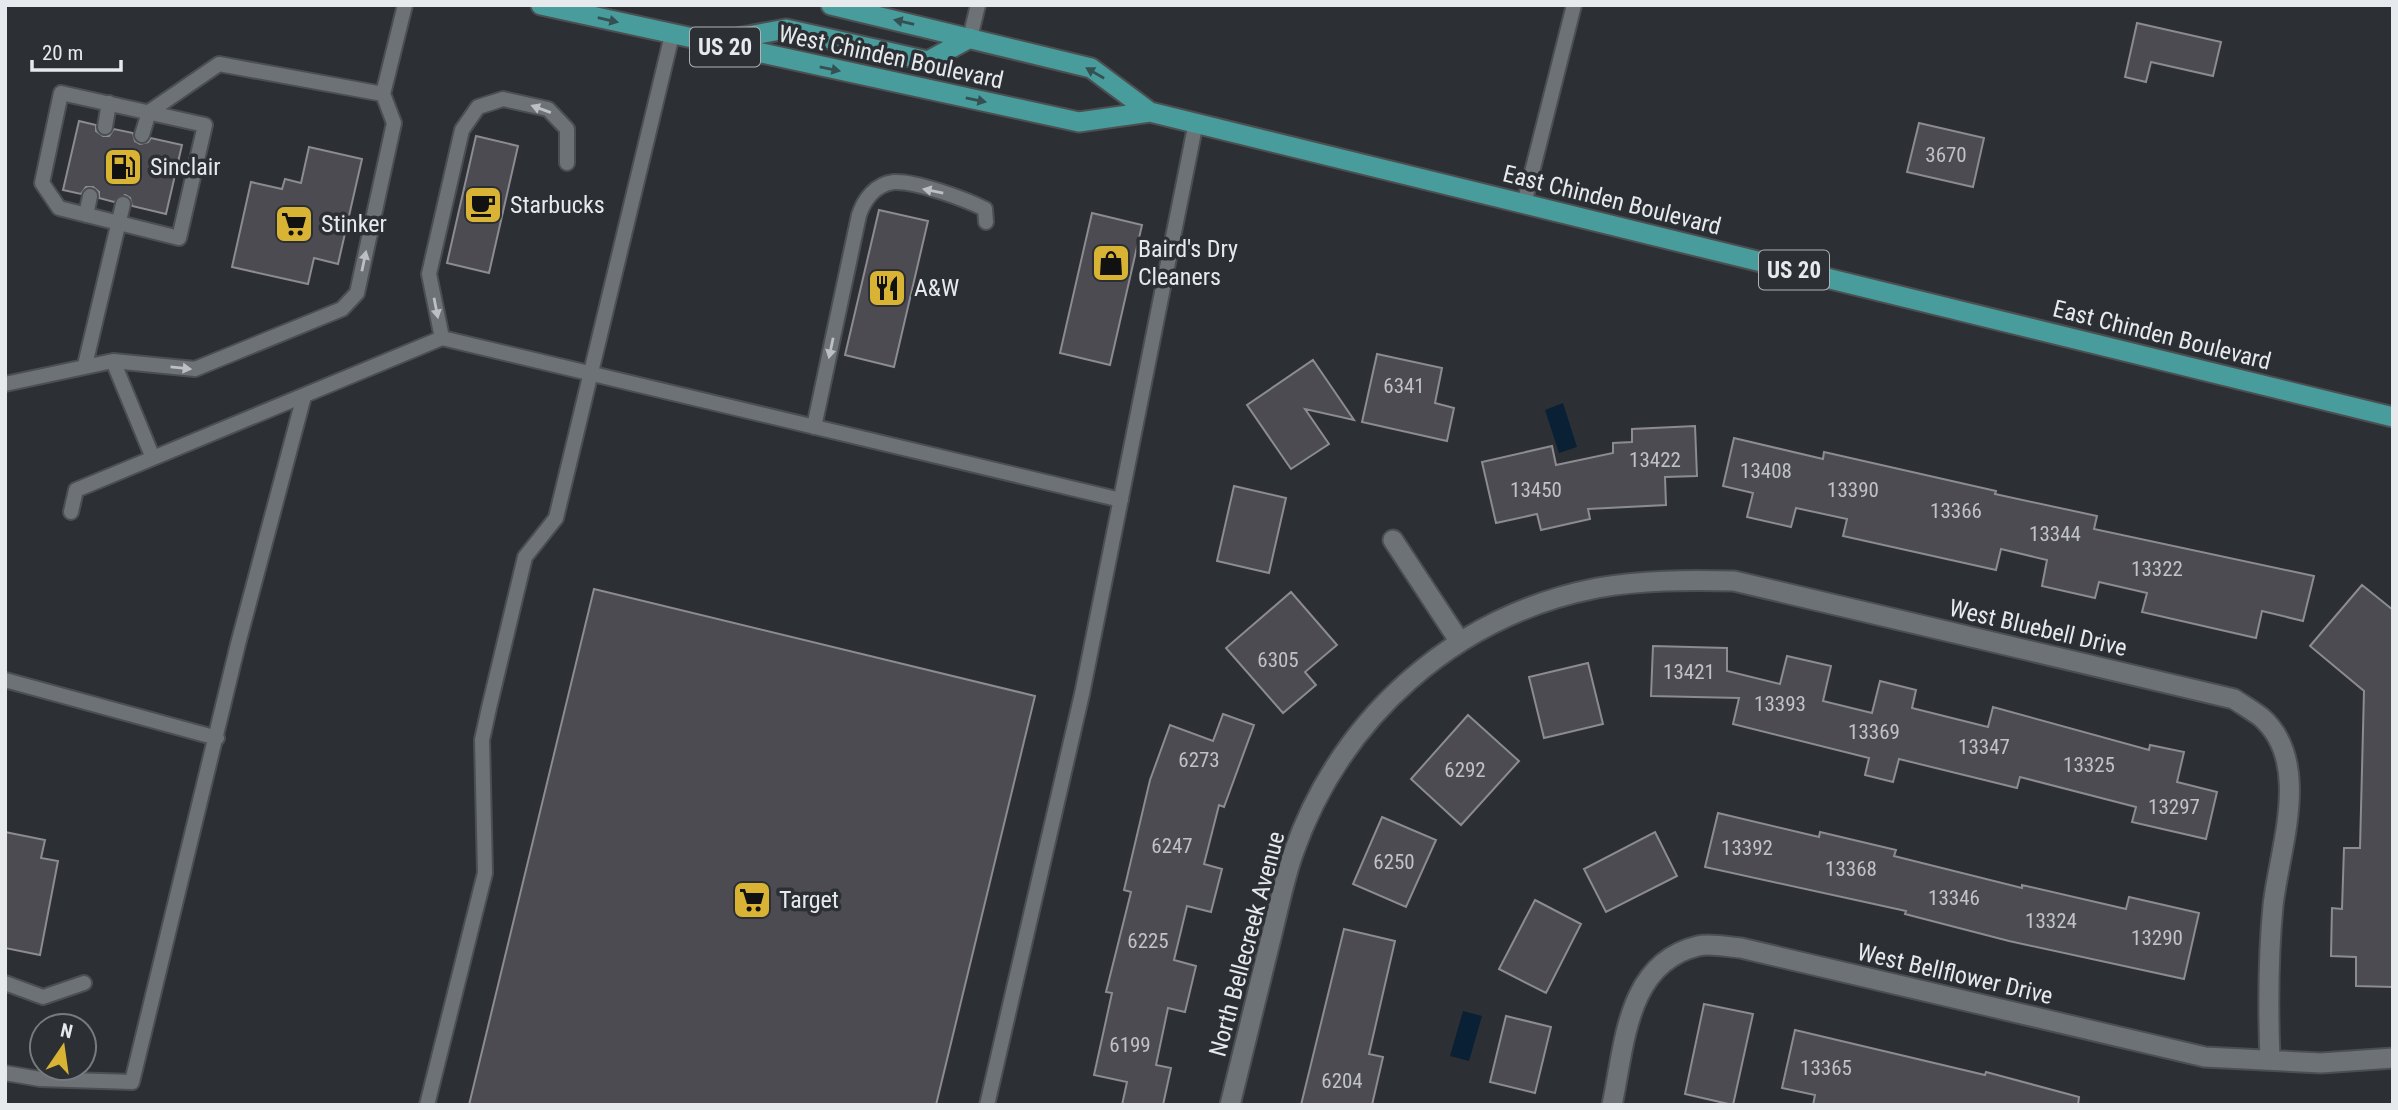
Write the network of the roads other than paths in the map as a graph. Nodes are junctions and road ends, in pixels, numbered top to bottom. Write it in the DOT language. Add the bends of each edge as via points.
graph roads {
  1 [pos="405,5"];
  2 [pos="541,5"];
  3 [pos="831,5"];
  4 [pos="978,5"];
  5 [pos="1574,5"];
  6 [pos="672,35"];
  7 [pos="970,38"];
  8 [pos="710,44"];
  9 [pos="383,94"];
  10 [pos="109,103"];
  11 [pos="149,112"];
  12 [pos="1150,112"];
  13 [pos="1196,122"];
  14 [pos="104,127"];
  15 [pos="142,135"];
  16 [pos="567,163"];
  17 [pos="90,196"];
  18 [pos="123,204"];
  19 [pos="1524,204"];
  20 [pos="86,215"];
  21 [pos="986,222"];
  22 [pos="118,223"];
  23 [pos="442,338"];
  24 [pos="113,360"];
  25 [pos="85,365"];
  26 [pos="590,373"];
  27 [pos="5,384"];
  28 [pos="304,396"];
  29 [pos="2393,417"];
  30 [pos="814,426"];
  31 [pos="153,458"];
  32 [pos="1121,500"];
  33 [pos="71,512"];
  34 [pos="1392,540"];
  35 [pos="1460,642"];
  36 [pos="5,680"];
  37 [pos="217,738"];
  38 [pos="5,983"];
  39 [pos="84,983"];
  40 [pos="2393,1058"];
  41 [pos="2270,1060"];
  42 [pos="5,1073"];
  43 [pos="426,1105"];
  44 [pos="987,1105"];
  45 [pos="1230,1105"];
  46 [pos="1612,1105"];
  1 -- 9 [label="lane"];
  2 -- 6 [label="main road, West Chinden Boulevard / US 20, one-way"];
  7 -- 3 [label="main road, East Chinden Boulevard / US 20, one-way"];
  4 -- 7 [label="lane"];
  5 -- 19 [label="lane"];
  6 -- 8 [label="main road, West Chinden Boulevard / US 20"];
  6 -- 26 [label="lane"];
  7 -- 8 [label="main road" via="928,61 786,29"];
  12 -- 7 [label="main road, East Chinden Boulevard / US 20, one-way" via="1091,68"];
  8 -- 12 [label="main road, West Chinden Boulevard / US 20, one-way" via="1079,122"];
  9 -- 11 [label="lane" via="219,64"];
  24 -- 9 [label="lane, one-way" via="195,369 341,309 357,293 394,123"];
  10 -- 11 [label="lane"];
  10 -- 14 [label="lane"];
  10 -- 20 [label="lane" via="61,93 42,183 59,208"];
  11 -- 15 [label="lane"];
  11 -- 22 [label="lane" via="205,125 179,238"];
  12 -- 13 [label="main road, East Chinden Boulevard / US 20"];
  13 -- 19 [label="main road, East Chinden Boulevard / US 20"];
  13 -- 32 [label="lane"];
  16 -- 23 [label="lane, one-way" via="567,129 548,109 503,99 478,107 462,130 429,274"];
  17 -- 20 [label="lane"];
  18 -- 22 [label="lane"];
  19 -- 29 [label="main road, East Chinden Boulevard / US 20"];
  20 -- 22 [label="lane"];
  21 -- 30 [label="lane, one-way" via="985,209 962,197 894,182 872,192 859,215"];
  22 -- 25 [label="lane"];
  23 -- 26 [label="lane"];
  23 -- 28 [label="lane"];
  24 -- 25 [label="lane"];
  24 -- 31 [label="lane"];
  25 -- 27 [label="lane"];
  26 -- 30 [label="lane"];
  26 -- 43 [label="lane" via="556,518 525,557 500,659 482,740 485,873"];
  28 -- 31 [label="lane"];
  28 -- 37 [label="lane"];
  30 -- 32 [label="lane"];
  31 -- 33 [label="lane" via="76,490"];
  32 -- 44 [label="lane" via="1082,694"];
  34 -- 35 [label="street"];
  35 -- 41 [label="street, West Bluebell Drive" via="1527,610 1597,588 1667,580 1734,581 2234,699 2263,719 2282,749 2291,784 2273,904 2267,995"];
  35 -- 45 [label="street, North Bellecreek Avenue" via="1427,662 1379,708 1345,748 1325,782 1293,854"];
  36 -- 37 [label="lane"];
  37 -- 42 [label="lane" via="132,1083"];
  38 -- 39 [label="lane" via="43,997"];
  40 -- 41 [label="street, West Bellflower Drive" via="2321,1063"];
  41 -- 46 [label="street, West Bellflower Drive" via="2205,1057 1741,948 1699,946 1656,965 1634,1001"];
}
